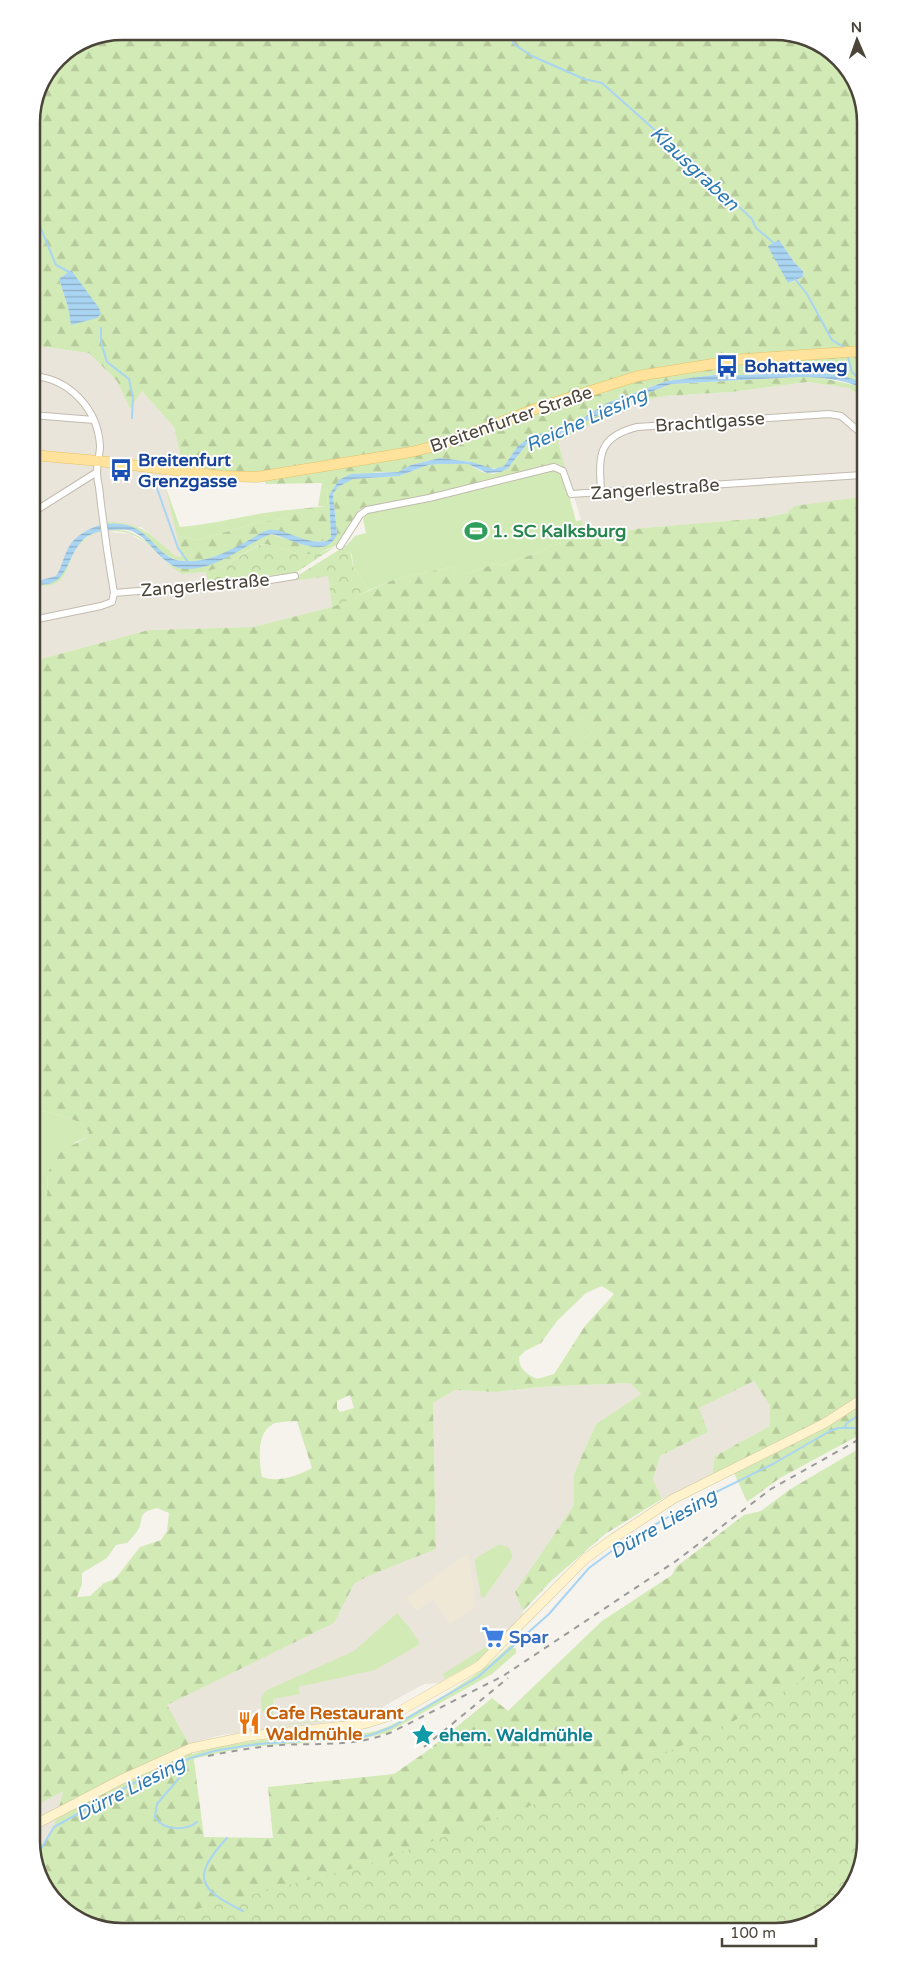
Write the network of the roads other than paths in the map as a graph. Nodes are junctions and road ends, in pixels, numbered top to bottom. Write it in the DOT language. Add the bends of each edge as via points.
graph roads {
  1 [pos="857,351"];
  2 [pos="40,376"];
  3 [pos="40,416"];
  4 [pos="94,420"];
  5 [pos="857,430"];
  6 [pos="40,456"];
  7 [pos="99,461"];
  8 [pos="97,472"];
  9 [pos="857,475"];
  10 [pos="601,492"];
  11 [pos="40,509"];
  12 [pos="340,546"];
  13 [pos="295,576"];
  14 [pos="114,593"];
  15 [pos="40,619"];
  16 [pos="857,1401"];
  17 [pos="40,1822"];
  1 -- 7 [label="main road, Breitenfurter Straße" via="744,359 638,376 442,444 284,473 242,477"];
  2 -- 4 [label="street" via="67,387 87,405"];
  3 -- 4 [label="street"];
  4 -- 7 [label="street" via="99,436"];
  5 -- 10 [label="street, Brachtlgasse" via="841,416 829,414 637,426 620,431 601,454"];
  6 -- 7 [label="main road, Breitenfurter Straße"];
  7 -- 8 [label="street"];
  8 -- 11 [label="street"];
  8 -- 14 [label="street"];
  9 -- 10 [label="street, Zangerlestraße"];
  10 -- 12 [label="street, Zangerlestraße" via="571,494 563,471 558,467 548,468 366,510"];
  13 -- 14 [label="street, Zangerlestraße"];
  14 -- 15 [label="street" via="112,602 101,606"];
  16 -- 17 [label="main road" via="825,1422 673,1499 614,1538 585,1560 479,1666 404,1709 364,1724 249,1736 202,1745 176,1760 75,1802"];
}
